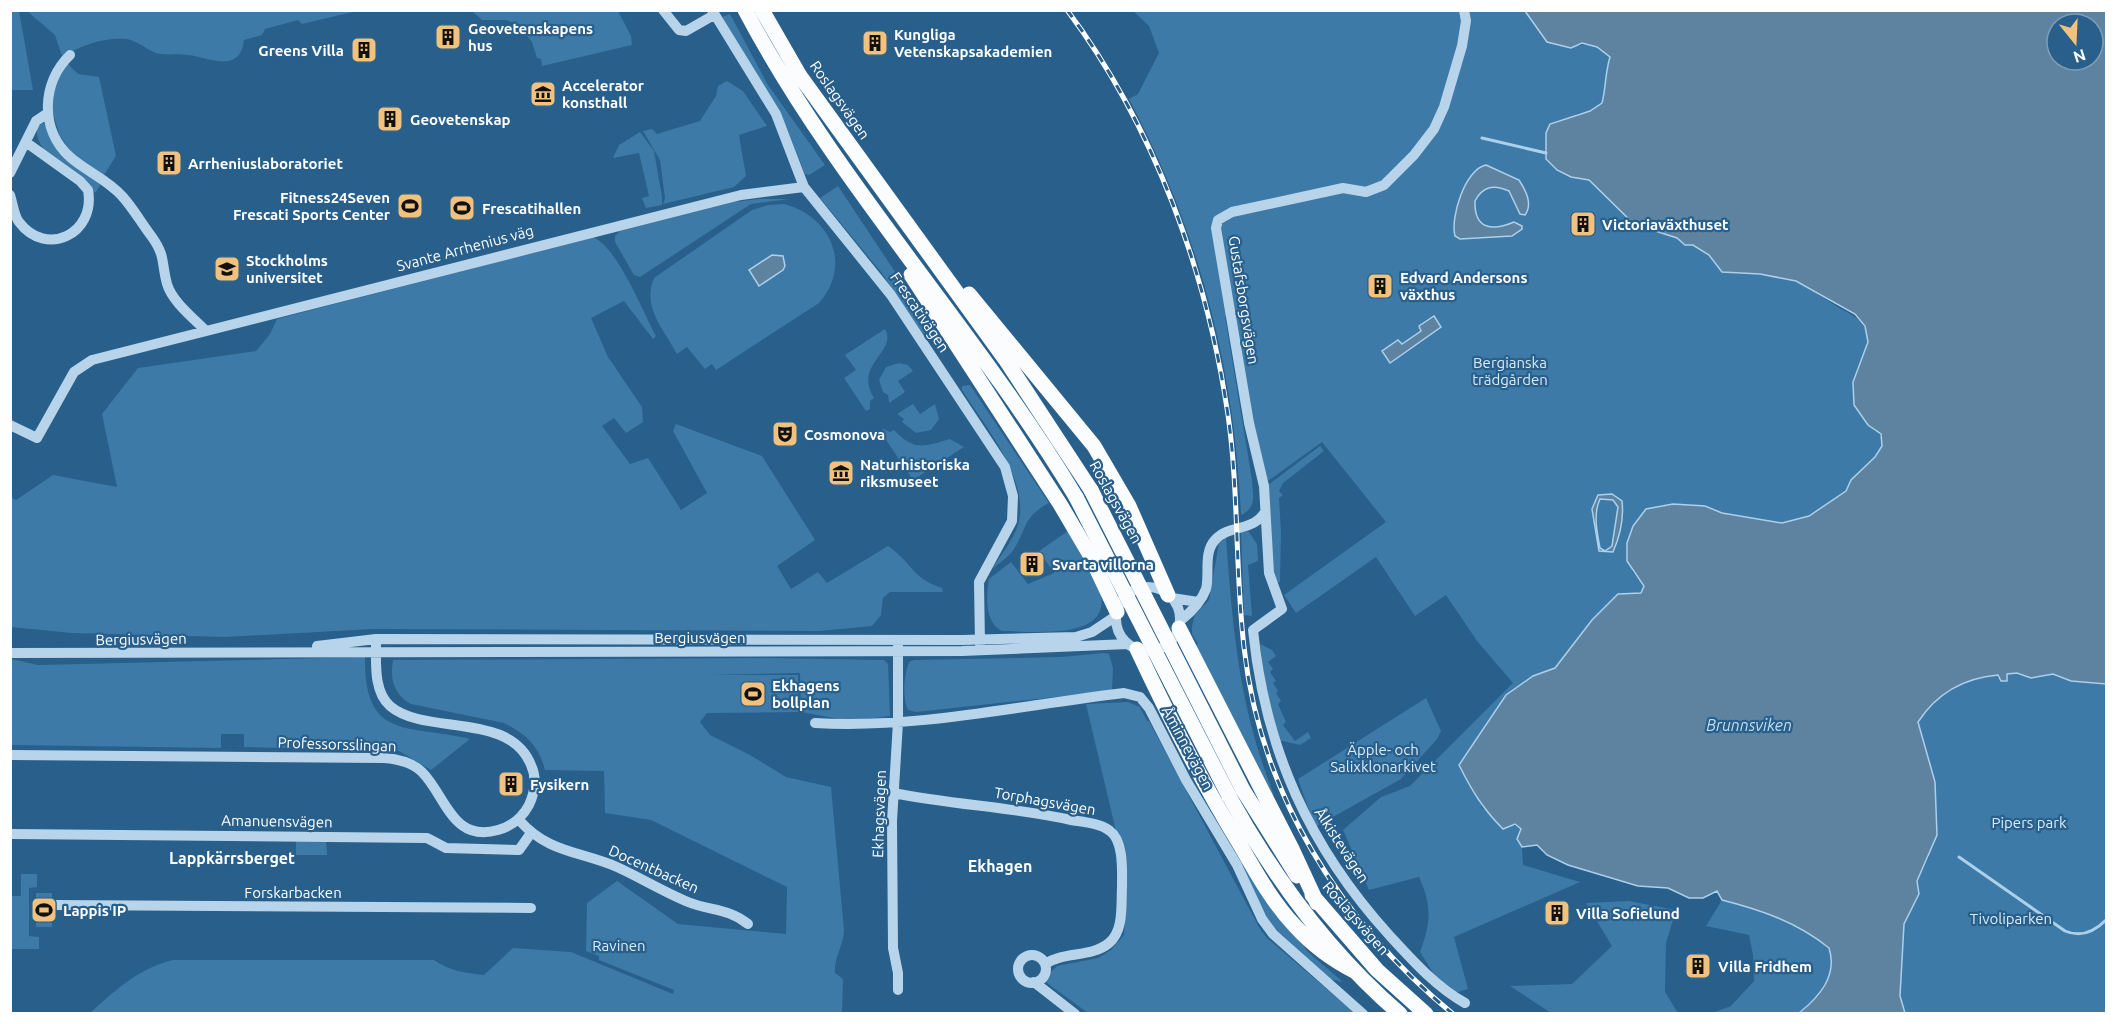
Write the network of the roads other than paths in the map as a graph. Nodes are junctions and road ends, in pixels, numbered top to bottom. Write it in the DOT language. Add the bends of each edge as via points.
graph roads {
  1 [pos="663,10"];
  2 [pos="746,10"];
  3 [pos="762,10"];
  4 [pos="772,10"];
  5 [pos="1464,10"];
  6 [pos="713,13"];
  7 [pos="70,55"];
  8 [pos="800,76"];
  9 [pos="48,113"];
  10 [pos="27,143"];
  11 [pos="10,173"];
  12 [pos="804,187"];
  13 [pos="10,195"];
  14 [pos="877,212"];
  15 [pos="905,221"];
  16 [pos="205,330"];
  17 [pos="10,425"];
  18 [pos="1265,512"];
  19 [pos="1249,526"];
  20 [pos="1267,534"];
  21 [pos="1170,596"];
  22 [pos="1198,602"];
  23 [pos="1116,614"];
  24 [pos="1179,625"];
  25 [pos="1253,630"];
  26 [pos="376,639"];
  27 [pos="897,639"];
  28 [pos="980,645"];
  29 [pos="1132,647"];
  30 [pos="898,651"];
  31 [pos="272,652"];
  32 [pos="376,652"];
  33 [pos="10,653"];
  34 [pos="898,722"];
  35 [pos="814,723"];
  36 [pos="10,755"];
  37 [pos="894,793"];
  38 [pos="519,820"];
  39 [pos="531,833"];
  40 [pos="10,834"];
  41 [pos="1317,903"];
  42 [pos="55,906"];
  43 [pos="531,908"];
  44 [pos="748,924"];
  45 [pos="1045,964"];
  46 [pos="1356,972"];
  47 [pos="1034,982"];
  48 [pos="898,990"];
  49 [pos="1465,1003"];
  50 [pos="1075,1014"];
  51 [pos="1363,1014"];
  52 [pos="1400,1014"];
  53 [pos="1426,1014"];
  1 -- 6 [label="street" via="679,30 686,31"];
  2 -- 14 [label="main road" via="798,99"];
  3 -- 8 [label="main road, Roslagsvägen"];
  4 -- 8 [label="main road"];
  5 -- 18 [label="street, Gustafsborgsvägen" via="1462,46 1434,129 1384,185 1366,192 1343,188 1232,212 1218,220 1229,314 1264,486"];
  6 -- 12 [label="street, Frescativägen" via="776,114"];
  7 -- 9 [label="street" via="60,65 48,90"];
  8 -- 15 [label="main road, Roslagsvägen"];
  9 -- 10 [label="street" via="36,121"];
  9 -- 16 [label="street" via="61,146 70,157 122,195 163,253 167,286"];
  10 -- 11 [label="street"];
  10 -- 13 [label="street" via="88,190 84,223 77,232 52,240 34,237 18,221"];
  12 -- 16 [label="street, Svante Arrhenius väg" via="741,195"];
  12 -- 28 [label="street, Frescativägen" via="891,295 1005,467 1013,496 1012,521 980,582"];
  14 -- 23 [label="main road" via="906,267 1060,504 1090,555"];
  14 -- 46 [label="main road, bridge" via="1011,395 1076,496 1229,796 1288,893"];
  15 -- 21 [label="main road" via="929,244 1094,446 1129,506"];
  15 -- 41 [label="main road, Roslagsvägen, bridge" via="1044,416 1091,490 1243,790"];
  16 -- 17 [label="street, Svante Arrhenius väg" via="83,363 37,438"];
  18 -- 19 [label="street" via="1260,521"];
  18 -- 20 [label="street, Gustafsborgsvägen"];
  19 -- 20 [label="street" via="1261,528"];
  19 -- 22 [label="street" via="1225,532 1214,540 1209,551 1206,590"];
  20 -- 25 [label="street, Gustafsborgsvägen" via="1269,573 1282,609"];
  21 -- 22 [label="street"];
  21 -- 23 [label="street" via="1154,588 1138,589 1124,598"];
  21 -- 24 [label="street" via="1178,609"];
  22 -- 24 [label="street"];
  23 -- 28 [label="street, Bergiusvägen" via="1092,632 1076,637"];
  23 -- 29 [label="street" via="1118,631"];
  24 -- 29 [label="street" via="1170,643 1160,649"];
  24 -- 41 [label="main road"];
  25 -- 49 [label="street, Ålkistevägen" via="1271,730 1307,822 1378,923 1450,994"];
  26 -- 27 [label="street, Bergiusvägen"];
  26 -- 31 [label="street, Bergiusvägen"];
  26 -- 32 [label="street"];
  27 -- 28 [label="street, Bergiusvägen"];
  27 -- 30 [label="street, Ekhagsvägen"];
  28 -- 29 [label="street, Bergiusvägen"];
  28 -- 30 [label="street, Bergiusvägen"];
  29 -- 46 [label="main road" via="1213,799 1271,896 1316,947"];
  30 -- 32 [label="street, Bergiusvägen"];
  30 -- 34 [label="street, Ekhagsvägen"];
  31 -- 32 [label="street, Bergiusvägen"];
  31 -- 33 [label="street, Bergiusvägen"];
  32 -- 38 [label="street" via="381,694 393,708 495,733 508,738 527,756 534,793"];
  34 -- 35 [label="street, Åminnevägen" via="854,726"];
  34 -- 37 [label="street, Ekhagsvägen"];
  34 -- 51 [label="street, Åminnevägen" via="1124,693 1140,697 1237,865 1262,919"];
  36 -- 38 [label="street, Professorsslingan" via="384,758 421,771 459,824 491,832"];
  37 -- 45 [label="street, Torphagsvägen" via="1047,814 1100,826 1115,836 1122,881 1116,937 1099,950 1055,957"];
  37 -- 48 [label="street, Ekhagsvägen" via="893,948"];
  38 -- 39 [label="street, Docentbacken"];
  39 -- 40 [label="street, Amanuensvägen" via="519,850 446,848 428,838"];
  39 -- 44 [label="street, Docentbacken" via="552,847 612,865 689,903 735,914"];
  41 -- 53 [label="main road, Roslagsvägen" via="1377,970"];
  42 -- 43 [label="street, Forskarbacken"];
  45 -- 47 [label="street" via="1044,975"];
  45 -- 47 [label="street, Torphagsvägen" via="1033,955 1020,963 1018,971 1022,978"];
  46 -- 52 [label="main road"];
  47 -- 50 [label="street, Torphagsvägen"];
}
